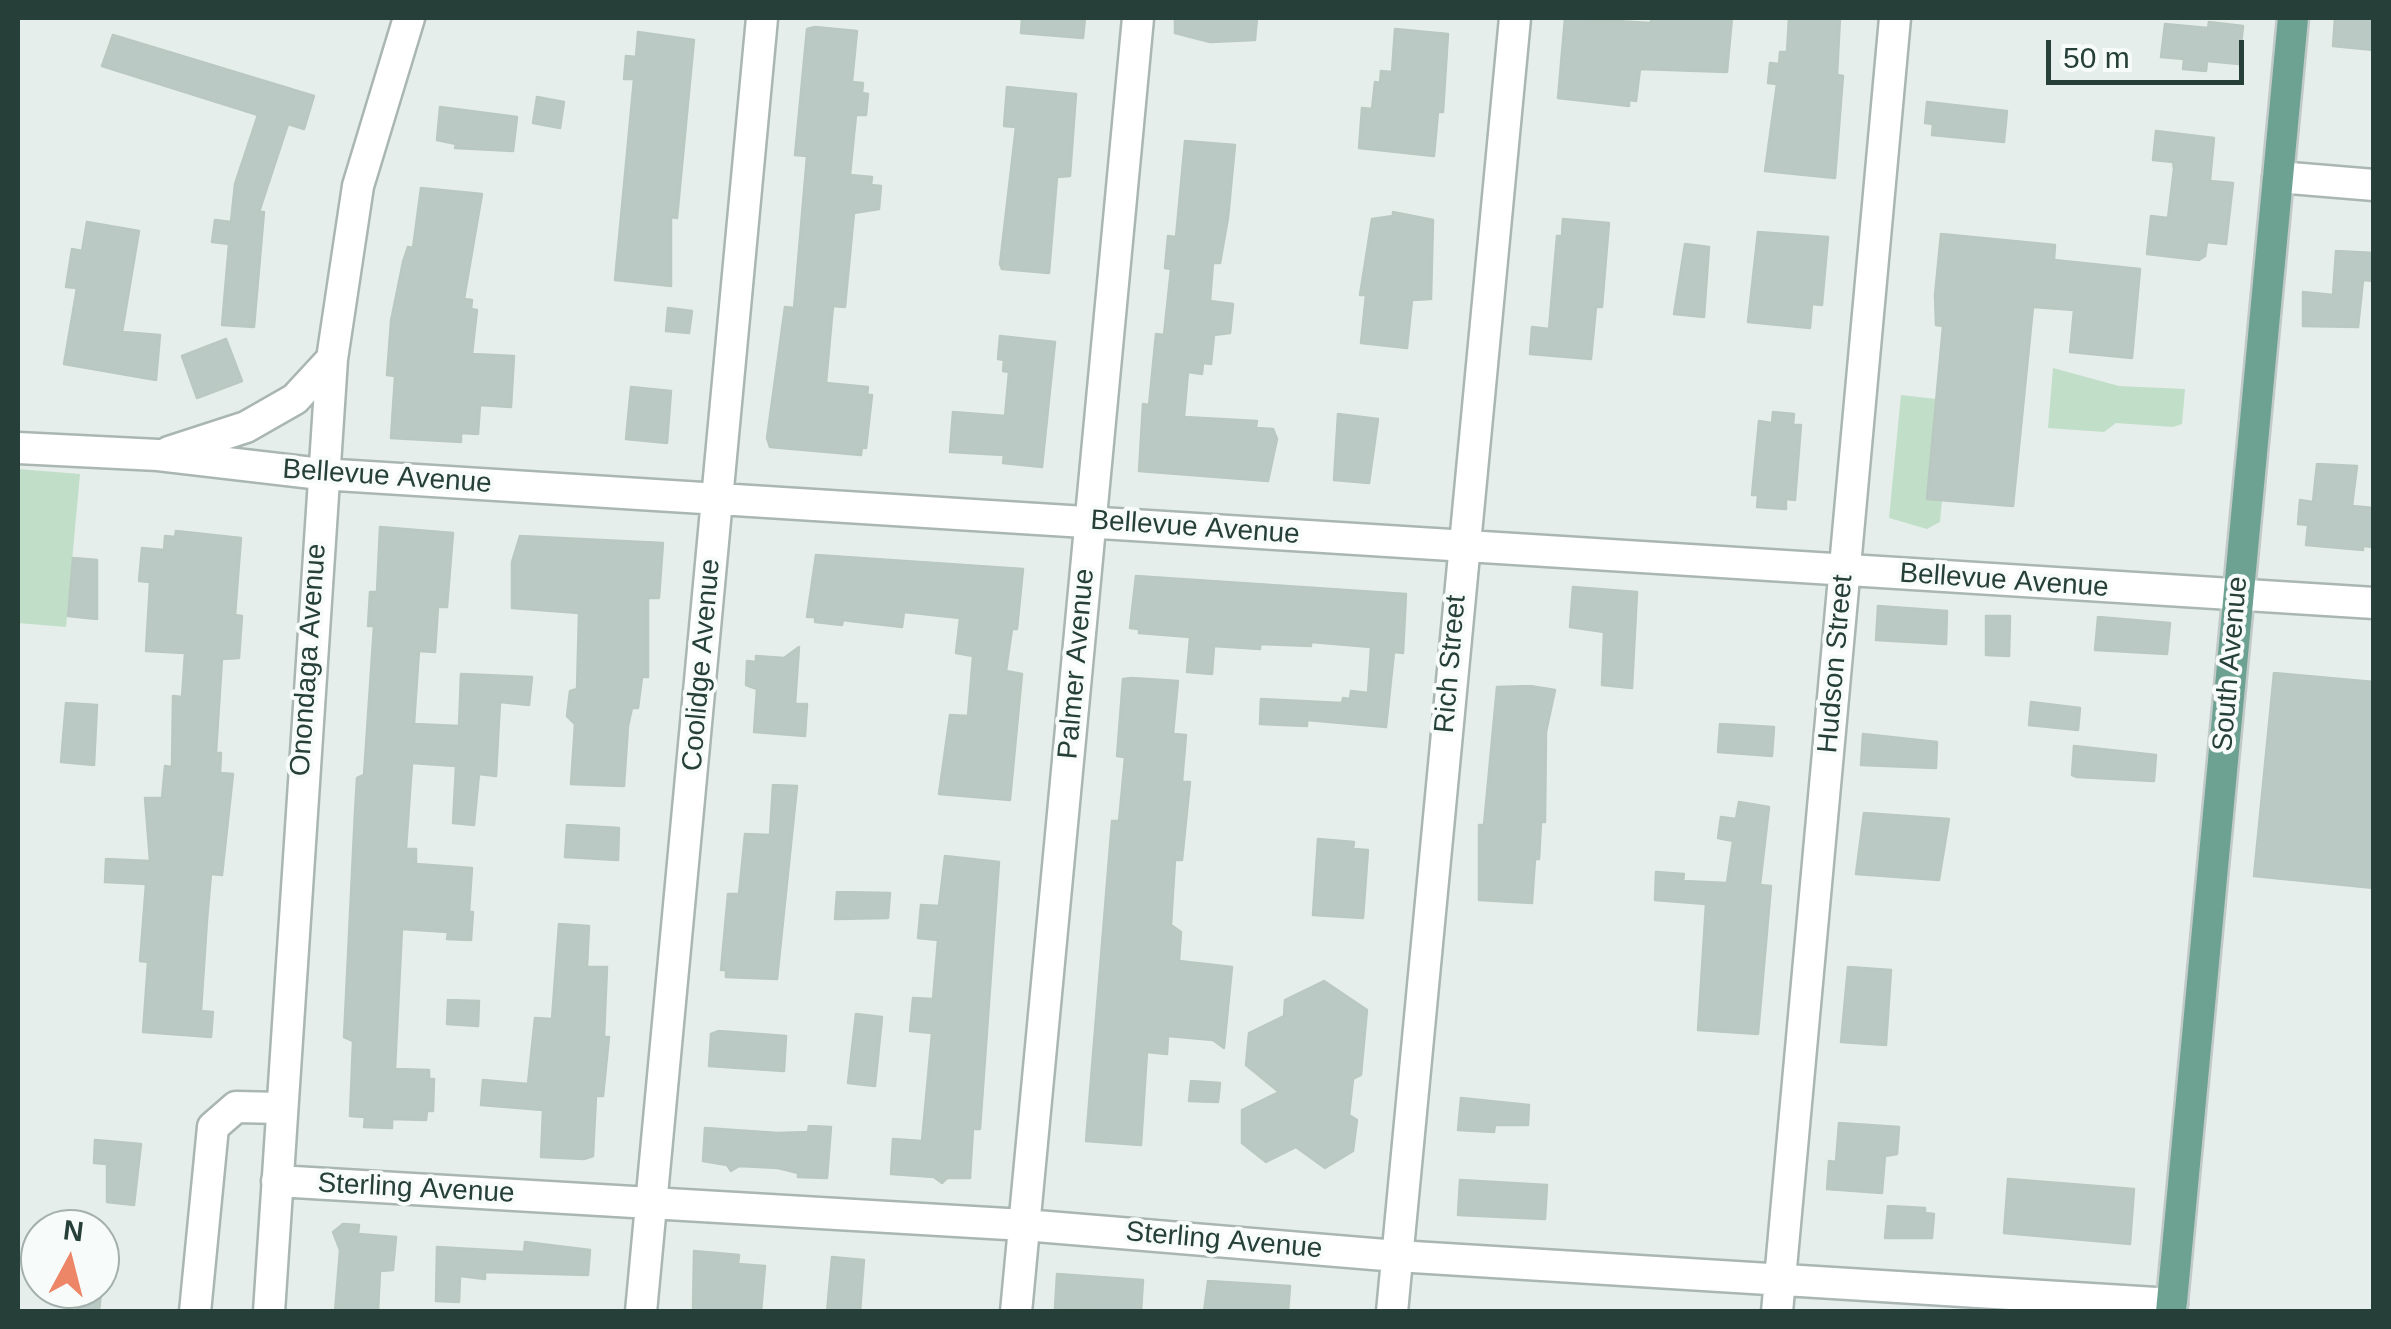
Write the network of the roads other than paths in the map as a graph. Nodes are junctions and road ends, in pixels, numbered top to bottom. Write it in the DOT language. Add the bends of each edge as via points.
graph roads {
  1 [pos="409,18"];
  2 [pos="762,18"];
  3 [pos="1138,18"];
  4 [pos="1515,18"];
  5 [pos="1896,18"];
  6 [pos="2293,18"];
  7 [pos="2278,176"];
  8 [pos="2374,185"];
  9 [pos="332,359"];
  10 [pos="24,452"];
  11 [pos="158,456"];
  12 [pos="321,474"];
  13 [pos="717,499"];
  14 [pos="1090,522"];
  15 [pos="1462,545"];
  16 [pos="1844,570"];
  17 [pos="2237,596"];
  18 [pos="2374,603"];
  19 [pos="281,1108"];
  20 [pos="277,1181"];
  21 [pos="652,1201"];
  22 [pos="1024,1225"];
  23 [pos="1397,1256"];
  24 [pos="1780,1280"];
  25 [pos="2171,1308"];
  26 [pos="195,1312"];
  27 [pos="269,1312"];
  28 [pos="641,1312"];
  29 [pos="1016,1312"];
  30 [pos="1392,1312"];
  31 [pos="1777,1312"];
  1 -- 9 [label="street, Onondaga Avenue" via="358,186"];
  2 -- 13 [label="street, Coolidge Avenue"];
  3 -- 14 [label="street, Palmer Avenue"];
  4 -- 15 [label="street, Rich Street"];
  5 -- 16 [label="street, Hudson Street"];
  6 -- 7 [label="main road, South Avenue"];
  7 -- 8 [label="street"];
  7 -- 17 [label="main road, South Avenue"];
  9 -- 11 [label="street" via="295,398 246,427"];
  9 -- 12 [label="street, Onondaga Avenue"];
  10 -- 11 [label="street, Bellevue Avenue"];
  11 -- 12 [label="street, Bellevue Avenue"];
  12 -- 13 [label="street, Bellevue Avenue"];
  12 -- 19 [label="street, Onondaga Avenue"];
  13 -- 14 [label="street, Bellevue Avenue"];
  13 -- 21 [label="street, Coolidge Avenue"];
  14 -- 15 [label="street, Bellevue Avenue"];
  14 -- 22 [label="street, Palmer Avenue"];
  15 -- 16 [label="street, Bellevue Avenue"];
  15 -- 23 [label="street, Rich Street"];
  16 -- 17 [label="street, Bellevue Avenue"];
  16 -- 24 [label="street, Hudson Street"];
  17 -- 18 [label="street, Bellevue Avenue"];
  17 -- 25 [label="main road, South Avenue"];
  19 -- 20 [label="street, Onondaga Avenue"];
  19 -- 26 [label="street" via="236,1107 213,1128"];
  20 -- 21 [label="street, Sterling Avenue"];
  20 -- 27 [label="street, Onondaga Avenue"];
  21 -- 22 [label="street, Sterling Avenue"];
  21 -- 28 [label="street, Coolidge Avenue"];
  22 -- 23 [label="street, Sterling Avenue"];
  22 -- 29 [label="street, Palmer Avenue"];
  23 -- 24 [label="street, Sterling Avenue"];
  23 -- 30 [label="street, Rich Street"];
  24 -- 25 [label="street, Sterling Avenue"];
  24 -- 31 [label="street, Hudson Street"];
}
